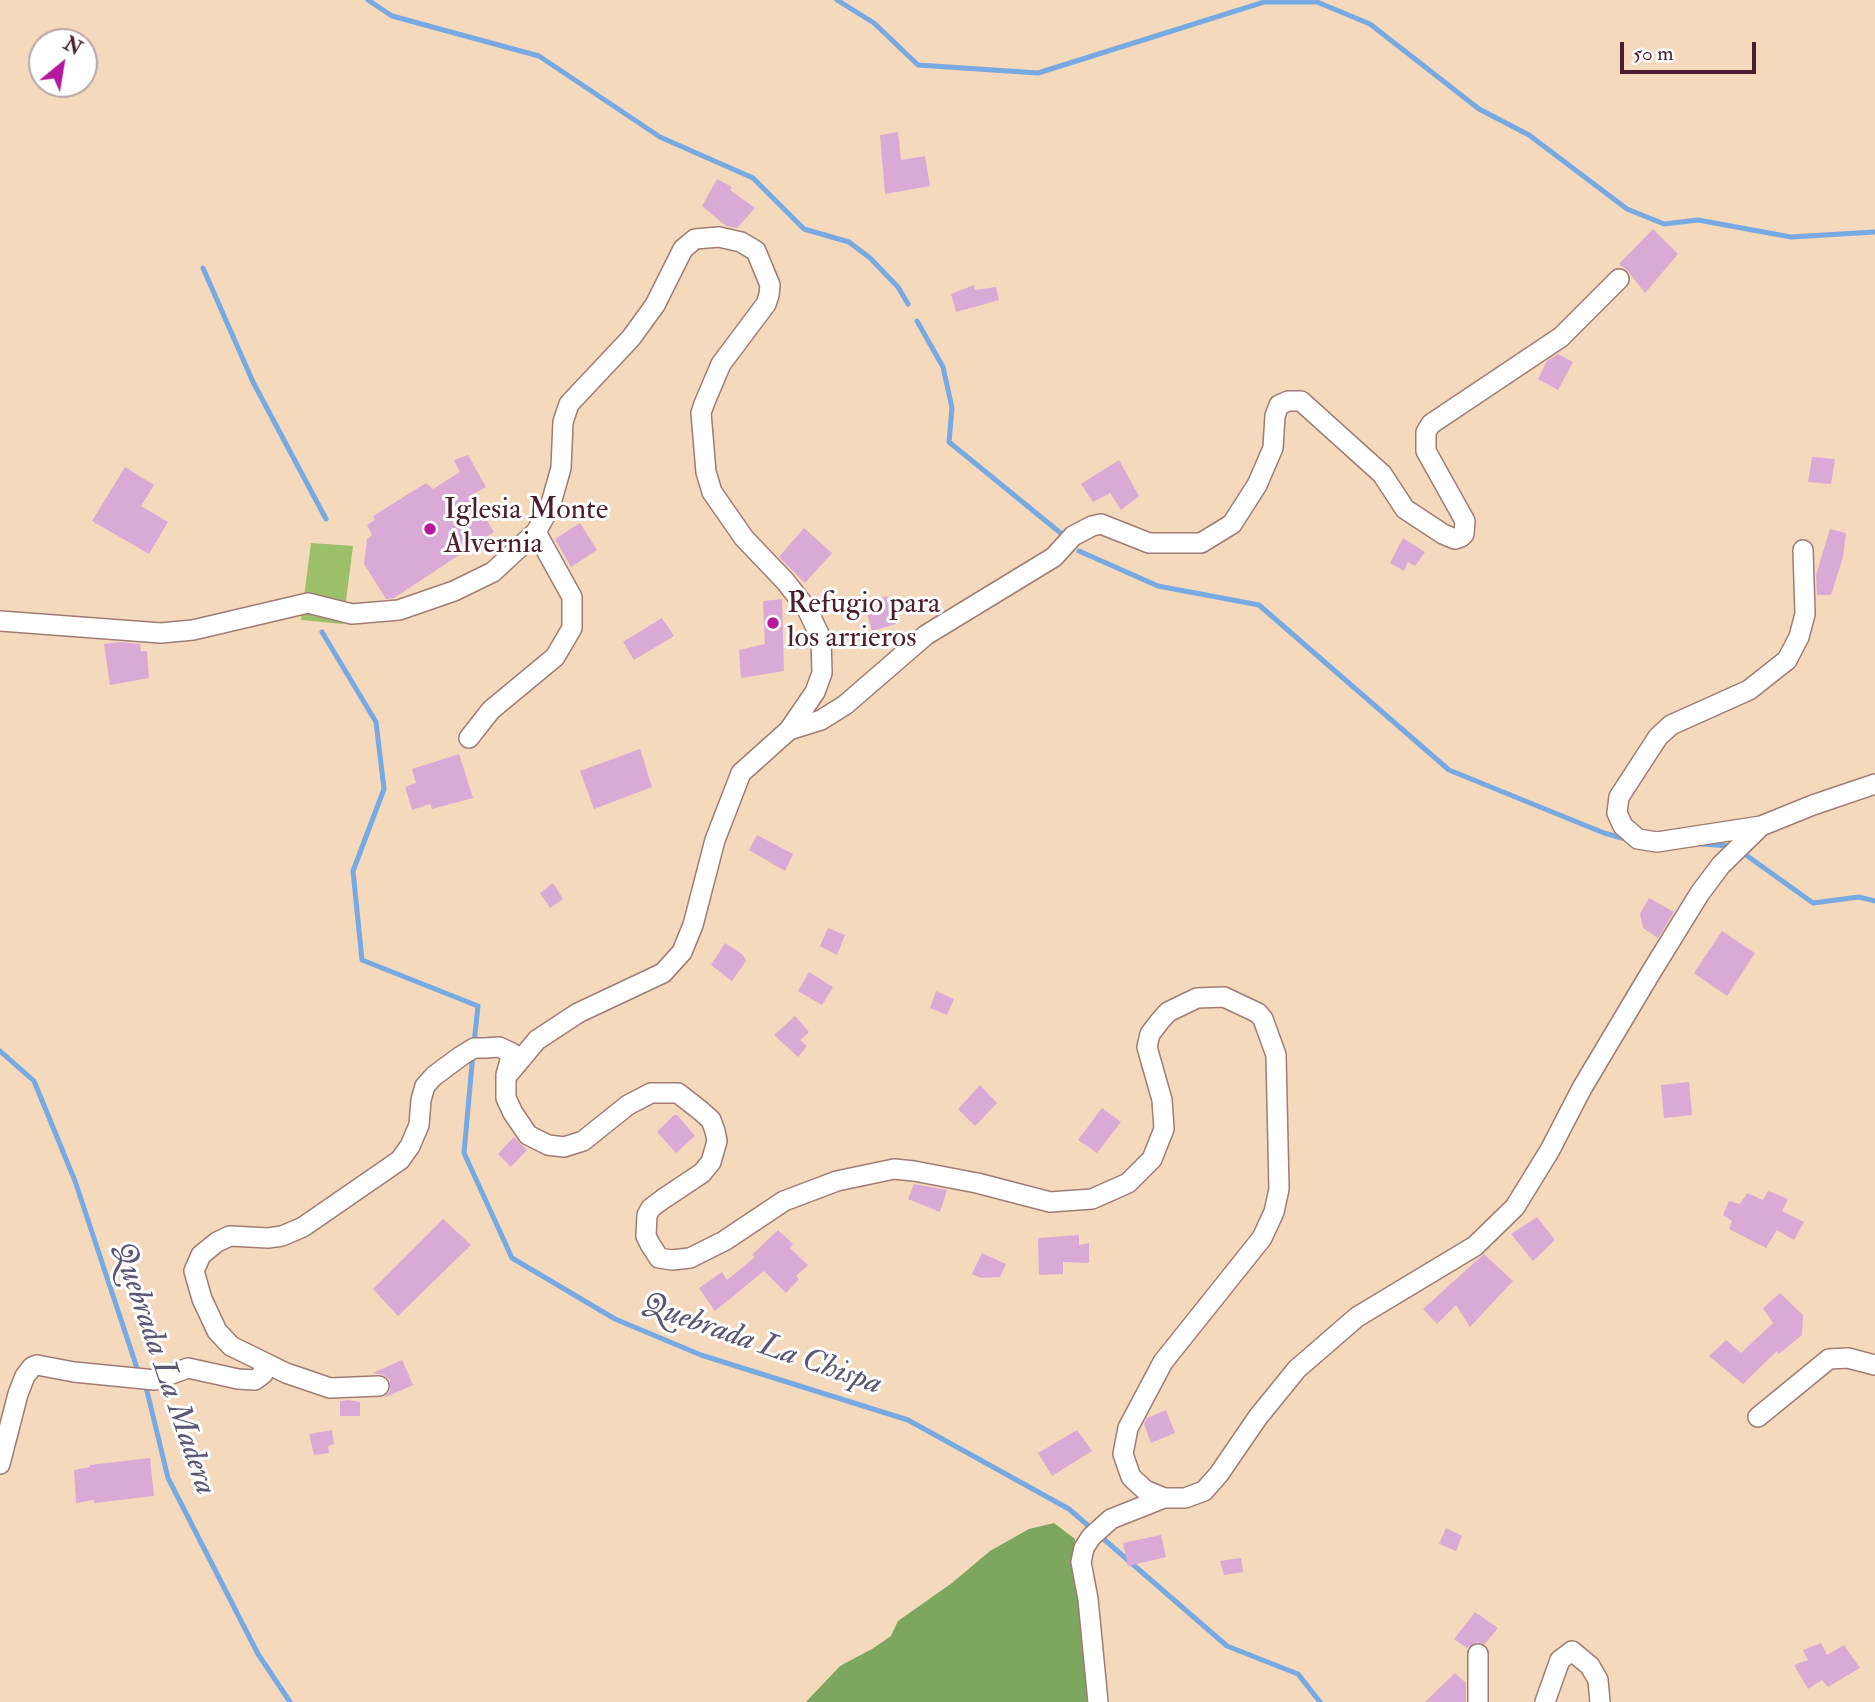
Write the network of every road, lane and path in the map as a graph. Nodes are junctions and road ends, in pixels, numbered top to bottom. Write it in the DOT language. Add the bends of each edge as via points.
graph roads {
  1 [pos="1619,279"];
  2 [pos="536,532"];
  3 [pos="1803,550"];
  4 [pos="0,621"];
  5 [pos="789,730"];
  6 [pos="469,738"];
  7 [pos="1875,785"];
  8 [pos="1761,826"];
  9 [pos="506,1077"];
  10 [pos="264,1363"];
  11 [pos="1875,1365"];
  12 [pos="379,1386"];
  13 [pos="1758,1417"];
  14 [pos="0,1464"];
  15 [pos="1164,1498"];
  16 [pos="1478,1654"];
  17 [pos="1098,1702"];
  18 [pos="1478,1702"];
  19 [pos="1545,1702"];
  20 [pos="1600,1702"];
  1 -- 5 [label="street" via="1562,337 1431,424 1426,432 1426,451 1465,521 1461,537 1443,534 1405,509 1382,474 1301,401 1288,401 1279,405 1273,448 1257,485 1232,524 1201,543 1149,543 1101,524 1092,526 1073,536 1054,557 926,635 845,705 821,720"];
  2 -- 4 [label="street" via="494,572 399,610 352,614 308,603 193,630 161,632"];
  2 -- 5 [label="street" via="550,508 561,468 563,422 569,404 631,338 655,305 682,249 695,239 719,237 756,251 770,285 766,304 722,364 701,413 712,492 744,538 807,609 821,638 822,673"];
  2 -- 6 [label="street" via="572,597 572,628 555,657 491,710"];
  3 -- 8 [label="street" via="1805,614 1787,660 1749,690 1671,725 1658,737 1619,797 1617,813 1622,827 1639,839 1657,842"];
  5 -- 9 [label="street" via="741,773 715,840 682,953 663,973 578,1013 537,1040"];
  7 -- 8 [label="street"];
  8 -- 15 [label="street" via="1700,893 1515,1207 1475,1246 1357,1317 1297,1369 1204,1491 1185,1498"];
  9 -- 10 [label="street" via="512,1053 499,1047 474,1048 461,1055 425,1086 419,1125 400,1160 303,1227 268,1238 230,1236 201,1255 194,1271 217,1331 231,1346"];
  9 -- 15 [label="street" via="506,1098 513,1113 528,1135 548,1145 564,1147 583,1141 651,1093 678,1093 711,1120 717,1142 711,1162 651,1208 647,1216 650,1244 659,1258 672,1260 690,1258 724,1241 784,1201 837,1181 894,1169 1050,1202 1092,1199 1128,1183 1152,1159 1164,1129 1162,1100 1147,1047 1150,1034 1168,1012 1197,998 1224,997 1258,1013 1276,1055 1279,1189 1262,1238 1163,1362 1129,1428 1123,1454 1131,1477"];
  10 -- 12 [label="street" via="330,1388"];
  10 -- 14 [label="street" via="263,1374 255,1380 188,1368 155,1380 37,1365 25,1376 18,1394"];
  11 -- 13 [label="street" via="1829,1359"];
  15 -- 17 [label="street" via="1111,1519 1084,1548 1081,1562"];
  16 -- 18 [label="street"];
  19 -- 20 [label="street" via="1560,1660 1572,1651 1598,1680"];
}
